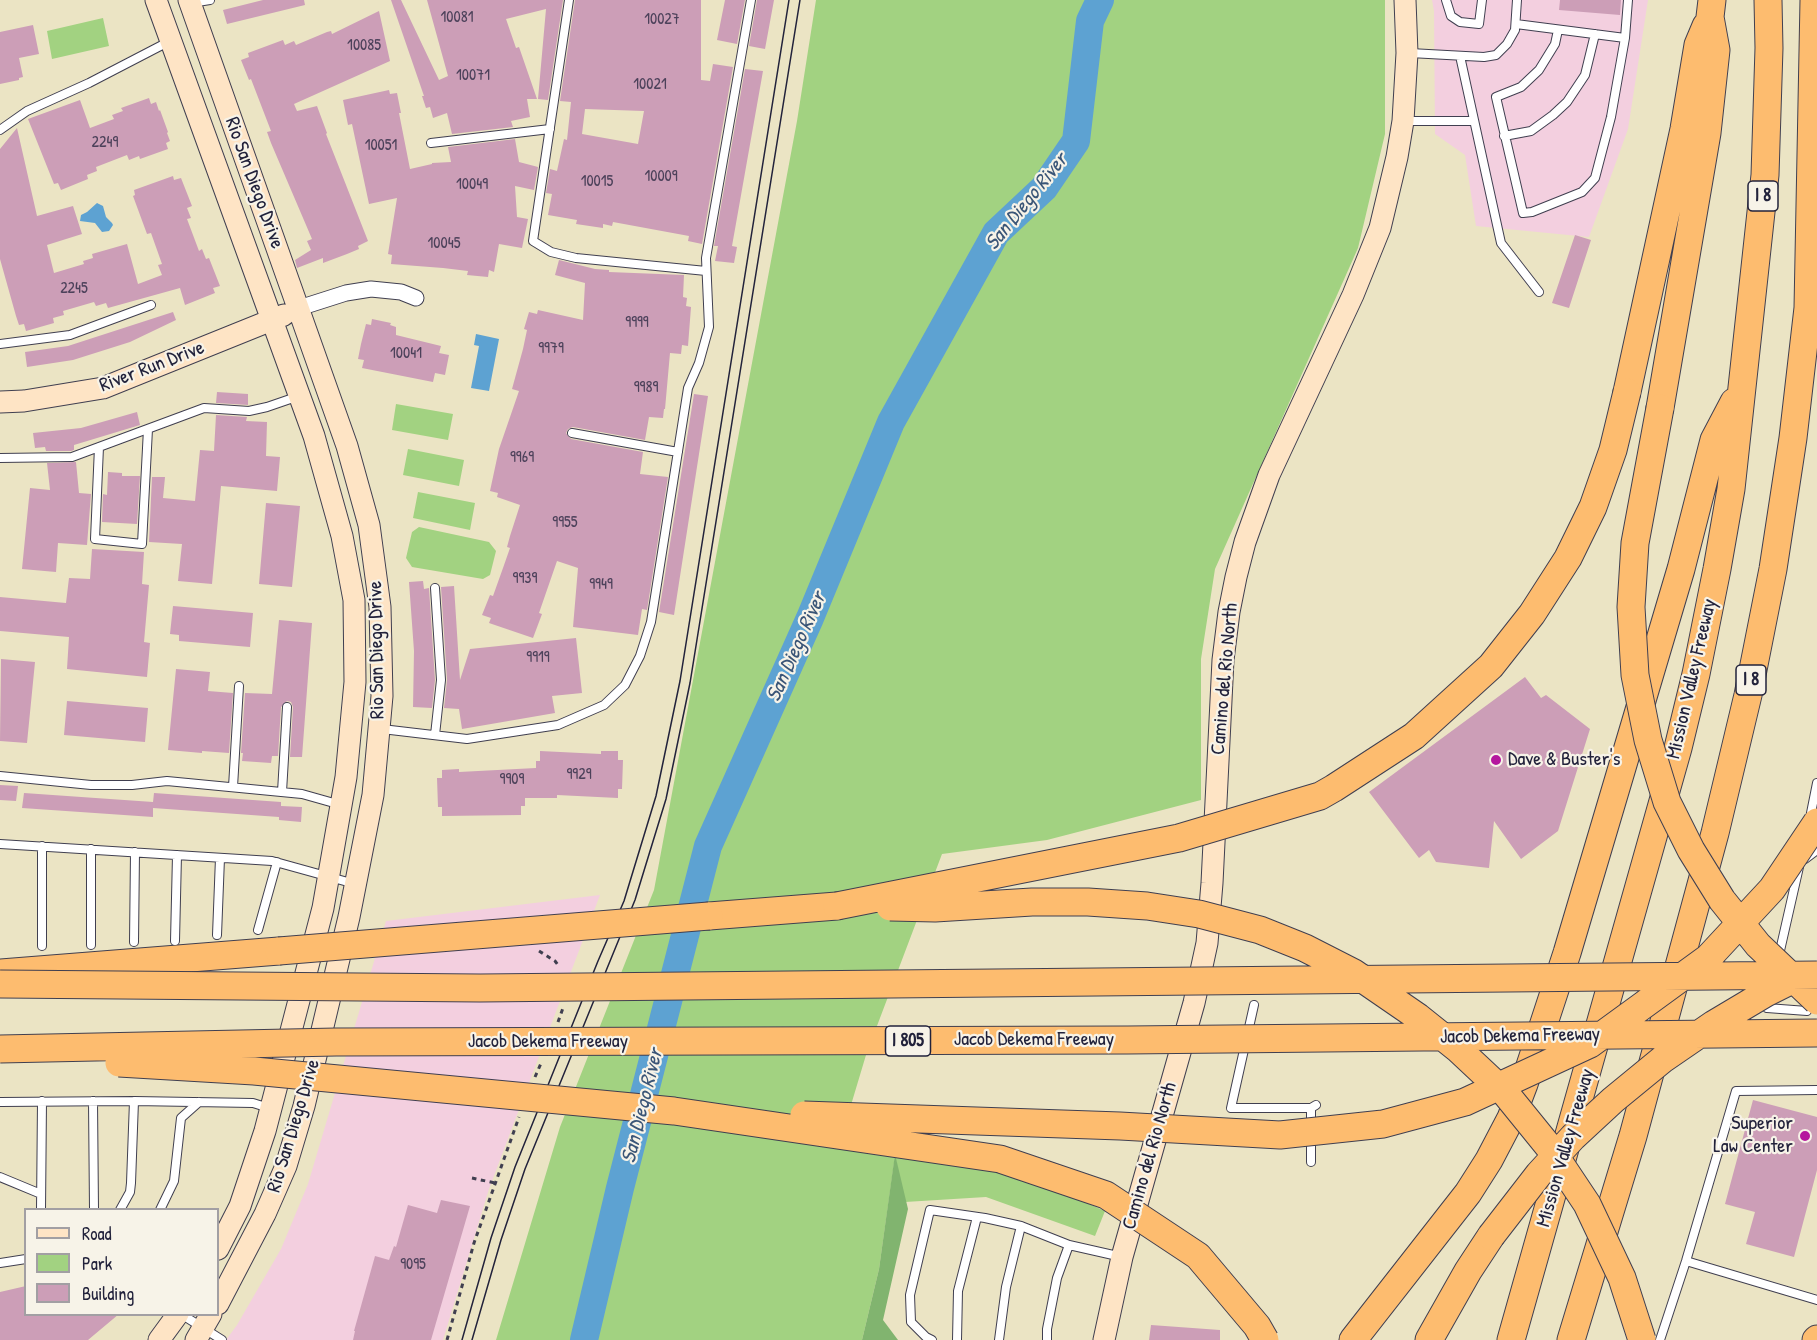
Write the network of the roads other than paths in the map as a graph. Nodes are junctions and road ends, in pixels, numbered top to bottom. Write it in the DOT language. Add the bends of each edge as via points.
graph roads {
  1 [pos="156,0"];
  2 [pos="569,0"];
  3 [pos="751,0"];
  4 [pos="1405,0"];
  5 [pos="1446,0"];
  6 [pos="1482,0"];
  7 [pos="1517,0"];
  8 [pos="1628,0"];
  9 [pos="1768,0"];
  10 [pos="1814,0"];
  11 [pos="196,1"];
  12 [pos="1711,8"];
  13 [pos="1516,24"];
  14 [pos="1558,30"];
  15 [pos="1595,34"];
  16 [pos="1625,38"];
  17 [pos="171,40"];
  18 [pos="1407,53"];
  19 [pos="1460,56"];
  20 [pos="1403,121"];
  21 [pos="1474,121"];
  22 [pos="550,129"];
  23 [pos="0,130"];
  24 [pos="1504,136"];
  25 [pos="431,143"];
  26 [pos="706,271"];
  27 [pos="1539,292"];
  28 [pos="416,298"];
  29 [pos="151,304"];
  30 [pos="299,308"];
  31 [pos="273,320"];
  32 [pos="0,344"];
  33 [pos="1740,391"];
  34 [pos="300,396"];
  35 [pos="0,402"];
  36 [pos="148,429"];
  37 [pos="572,433"];
  38 [pos="99,447"];
  39 [pos="678,452"];
  40 [pos="0,458"];
  41 [pos="435,588"];
  42 [pos="239,686"];
  43 [pos="287,707"];
  44 [pos="379,728"];
  45 [pos="435,735"];
  46 [pos="0,776"];
  47 [pos="1817,783"];
  48 [pos="233,787"];
  49 [pos="282,792"];
  50 [pos="342,805"];
  51 [pos="1817,822"];
  52 [pos="0,844"];
  53 [pos="42,846"];
  54 [pos="91,849"];
  55 [pos="1817,850"];
  56 [pos="135,852"];
  57 [pos="177,855"];
  58 [pos="220,858"];
  59 [pos="277,862"];
  60 [pos="1799,864"];
  61 [pos="328,878"];
  62 [pos="356,884"];
  63 [pos="837,906"];
  64 [pos="258,930"];
  65 [pos="217,935"];
  66 [pos="175,941"];
  67 [pos="134,942"];
  68 [pos="91,945"];
  69 [pos="42,946"];
  70 [pos="1816,971"];
  71 [pos="0,973"];
  72 [pos="0,984"];
  73 [pos="1254,1005"];
  74 [pos="1817,1011"];
  75 [pos="1814,1015"];
  76 [pos="0,1049"];
  77 [pos="0,1054"];
  78 [pos="1817,1090"];
  79 [pos="42,1101"];
  80 [pos="93,1101"];
  81 [pos="134,1101"];
  82 [pos="0,1102"];
  83 [pos="199,1102"];
  84 [pos="270,1109"];
  85 [pos="674,1111"];
  86 [pos="1633,1136"];
  87 [pos="1311,1162"];
  88 [pos="0,1177"];
  89 [pos="41,1194"];
  90 [pos="41,1208"];
  91 [pos="93,1208"];
  92 [pos="122,1208"];
  93 [pos="160,1208"];
  94 [pos="977,1217"];
  95 [pos="1021,1226"];
  96 [pos="1069,1245"];
  97 [pos="219,1247"];
  98 [pos="1122,1257"];
  99 [pos="24,1259"];
  100 [pos="1686,1262"];
  101 [pos="0,1263"];
  102 [pos="1817,1300"];
  103 [pos="219,1302"];
  104 [pos="177,1316"];
  105 [pos="183,1316"];
  106 [pos="204,1327"];
  107 [pos="159,1340"];
  108 [pos="222,1340"];
  109 [pos="932,1340"];
  110 [pos="957,1340"];
  111 [pos="999,1340"];
  112 [pos="1047,1340"];
  113 [pos="1104,1340"];
  114 [pos="1265,1340"];
  115 [pos="1353,1340"];
  116 [pos="1430,1340"];
  117 [pos="1512,1340"];
  118 [pos="1571,1340"];
  119 [pos="1586,1340"];
  120 [pos="1642,1340"];
  121 [pos="1660,1340"];
  1 -- 17 [label="main road, Rio San Diego Drive"];
  2 -- 22 [label="lane"];
  3 -- 26 [label="lane"];
  4 -- 18 [label="main road, Camino del Rio North"];
  5 -- 6 [label="lane" via="1451,16 1460,22 1479,24"];
  7 -- 13 [label="lane"];
  8 -- 16 [label="lane"];
  9 -- 33 [label="highway, Mission Valley Freeway / I 8" via="1765,175"];
  10 -- 86 [label="highway, I 8" via="1808,308 1773,569 1715,833"];
  11 -- 30 [label="main road, Rio San Diego Drive"];
  12 -- 63 [label="highway, bridge" via="1698,45 1684,129 1613,450 1593,507 1568,558 1532,614 1491,666 1414,736 1320,796 1179,838"];
  12 -- 75 [label="highway, bridge" via="1716,50 1707,133 1635,543 1631,607 1635,675 1648,740 1667,802 1691,850 1722,900"];
  13 -- 14 [label="lane"];
  13 -- 19 [label="lane" via="1507,44 1496,55"];
  14 -- 15 [label="lane"];
  14 -- 24 [label="lane" via="1555,44 1539,70 1521,87 1496,97"];
  15 -- 16 [label="lane"];
  15 -- 24 [label="lane" via="1585,75 1567,102 1531,131"];
  16 -- 24 [label="lane" via="1611,117 1594,178 1582,192 1523,213"];
  17 -- 23 [label="lane" via="27,111"];
  17 -- 31 [label="main road, Rio San Diego Drive"];
  18 -- 19 [label="lane"];
  18 -- 20 [label="main road, Camino del Rio North"];
  19 -- 21 [label="lane"];
  20 -- 21 [label="lane"];
  20 -- 98 [label="main road, Camino del Rio North" via="1380,228 1269,475 1236,577 1222,660 1207,943 1194,1003"];
  21 -- 27 [label="lane" via="1501,243"];
  22 -- 25 [label="lane"];
  22 -- 26 [label="lane" via="532,241 550,252 576,258"];
  26 -- 39 [label="lane" via="709,327 688,388"];
  28 -- 30 [label="street" via="401,292 370,289"];
  29 -- 32 [label="lane" via="70,335"];
  30 -- 31 [label="main road, River Run Drive"];
  30 -- 44 [label="main road, Rio San Diego Drive" via="347,446 369,525 380,607"];
  31 -- 34 [label="main road, Rio San Diego Drive"];
  31 -- 35 [label="main road, River Run Drive" via="103,388"];
  33 -- 115 [label="highway" via="1714,440 1681,569 1568,953 1511,1118 1468,1193"];
  33 -- 117 [label="highway, Mission Valley Freeway / I 8" via="1731,489 1694,685"];
  34 -- 36 [label="lane" via="249,411 204,408"];
  34 -- 50 [label="main road, Rio San Diego Drive" via="342,536 354,600 355,682"];
  36 -- 38 [label="lane"];
  36 -- 38 [label="lane" via="142,544 95,539"];
  37 -- 39 [label="lane"];
  38 -- 40 [label="lane" via="72,458"];
  39 -- 45 [label="lane" via="651,622 625,685 604,705 558,725 467,739"];
  41 -- 45 [label="lane" via="441,680"];
  42 -- 48 [label="lane"];
  43 -- 49 [label="lane"];
  44 -- 45 [label="lane"];
  44 -- 62 [label="main road, Rio San Diego Drive" via="373,795"];
  46 -- 48 [label="lane" via="91,785 167,781"];
  47 -- 60 [label="lane"];
  48 -- 49 [label="lane"];
  49 -- 50 [label="lane"];
  50 -- 61 [label="main road, Rio San Diego Drive"];
  51 -- 85 [label="highway, bridge" via="1772,890 1708,958 1590,1044 1465,1102 1383,1124 1280,1135"];
  52 -- 53 [label="lane"];
  53 -- 54 [label="lane"];
  53 -- 69 [label="lane"];
  54 -- 56 [label="lane"];
  54 -- 68 [label="lane"];
  55 -- 60 [label="lane"];
  56 -- 57 [label="lane"];
  56 -- 67 [label="lane"];
  57 -- 58 [label="lane"];
  57 -- 66 [label="lane"];
  58 -- 59 [label="lane"];
  58 -- 65 [label="lane"];
  59 -- 61 [label="lane"];
  59 -- 64 [label="lane"];
  60 -- 75 [label="lane" via="1767,1008"];
  61 -- 62 [label="lane"];
  61 -- 84 [label="main road, Rio San Diego Drive"];
  62 -- 103 [label="main road, Rio San Diego Drive" via="304,1106 286,1166"];
  63 -- 71 [label="highway, bridge"];
  63 -- 120 [label="highway, bridge" via="935,908 1088,902 1148,906 1260,930 1354,973 1458,1049 1506,1094 1549,1147 1587,1204 1622,1278"];
  70 -- 72 [label="highway, bridge" via="492,987"];
  70 -- 75 [label="lane"];
  70 -- 116 [label="highway, bridge" via="1766,993 1714,1024 1663,1059 1573,1137 1491,1236"];
  73 -- 87 [label="lane" via="1231,1108 1313,1106"];
  74 -- 75 [label="lane"];
  75 -- 76 [label="highway, Jacob Dekema Freeway / I 805, bridge" via="1128,1040 336,1042"];
  77 -- 85 [label="highway, bridge" via="254,1071"];
  78 -- 100 [label="lane" via="1736,1091"];
  79 -- 80 [label="lane"];
  79 -- 82 [label="lane"];
  79 -- 89 [label="lane"];
  80 -- 81 [label="lane"];
  80 -- 91 [label="lane"];
  81 -- 83 [label="lane"];
  81 -- 92 [label="lane" via="131,1183"];
  83 -- 84 [label="lane" via="253,1103"];
  83 -- 93 [label="lane" via="181,1118 174,1181"];
  84 -- 97 [label="main road, Rio San Diego Drive" via="240,1206"];
  85 -- 114 [label="highway, bridge" via="1000,1159 1106,1195 1198,1256"];
  86 -- 118 [label="highway, I 8"];
  86 -- 119 [label="highway"];
  88 -- 89 [label="lane"];
  89 -- 90 [label="lane"];
  94 -- 95 [label="lane"];
  94 -- 109 [label="lane" via="930,1210 910,1295 911,1322"];
  94 -- 110 [label="lane" via="958,1291"];
  95 -- 96 [label="lane"];
  95 -- 111 [label="lane" via="1006,1287"];
  96 -- 98 [label="lane"];
  96 -- 112 [label="lane" via="1057,1278"];
  98 -- 113 [label="main road, Camino del Rio North"];
  99 -- 101 [label="lane"];
  100 -- 102 [label="lane"];
  100 -- 121 [label="lane"];
  104 -- 107 [label="main road"];
  105 -- 106 [label="lane"];
  106 -- 108 [label="lane"];
}
